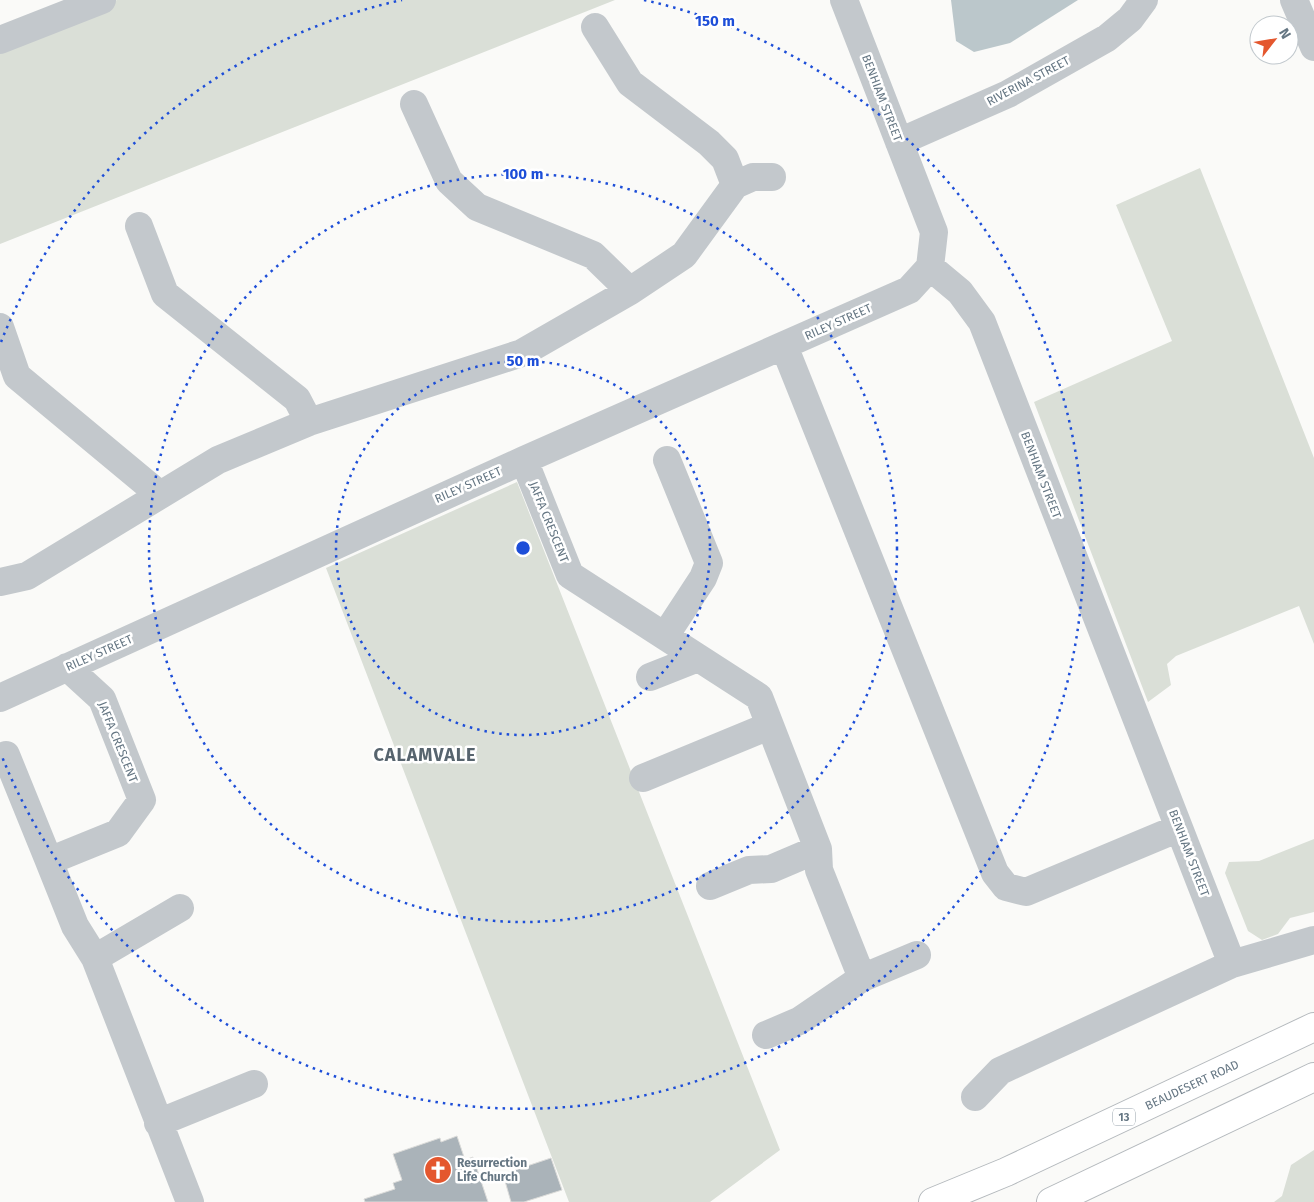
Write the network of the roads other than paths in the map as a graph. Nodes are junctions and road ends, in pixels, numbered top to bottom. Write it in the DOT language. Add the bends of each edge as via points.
graph roads {
  1 [pos="102,0"];
  2 [pos="844,0"];
  3 [pos="1144,0"];
  4 [pos="1294,0"];
  5 [pos="595,27"];
  6 [pos="0,40"];
  7 [pos="1314,47"];
  8 [pos="414,104"];
  9 [pos="899,142"];
  10 [pos="772,177"];
  11 [pos="735,185"];
  12 [pos="139,226"];
  13 [pos="930,266"];
  14 [pos="630,291"];
  15 [pos="0,327"];
  16 [pos="784,346"];
  17 [pos="309,422"];
  18 [pos="524,460"];
  19 [pos="667,460"];
  20 [pos="159,494"];
  21 [pos="0,582"];
  22 [pos="665,636"];
  23 [pos="698,658"];
  24 [pos="67,667"];
  25 [pos="650,677"];
  26 [pos="0,698"];
  27 [pos="769,726"];
  28 [pos="6,756"];
  29 [pos="643,778"];
  30 [pos="1179,828"];
  31 [pos="818,849"];
  32 [pos="49,860"];
  33 [pos="710,886"];
  34 [pos="180,908"];
  35 [pos="1314,940"];
  36 [pos="917,955"];
  37 [pos="95,958"];
  38 [pos="1232,964"];
  39 [pos="862,978"];
  40 [pos="1314,1027"];
  41 [pos="766,1035"];
  42 [pos="1314,1078"];
  43 [pos="254,1084"];
  44 [pos="975,1097"];
  45 [pos="158,1123"];
  46 [pos="190,1202"];
  47 [pos="933,1202"];
  48 [pos="1051,1202"];
  1 -- 6 [label="street"];
  2 -- 9 [label="street, BENHIAM STREET"];
  3 -- 9 [label="street, RIVERINA STREET" via="1130,19 1106,38 1008,94"];
  4 -- 7 [label="street"];
  5 -- 11 [label="street" via="630,82 720,154"];
  8 -- 14 [label="street" via="449,181 477,207 593,255"];
  9 -- 13 [label="street, BENHIAM STREET" via="934,232"];
  10 -- 11 [label="street" via="753,177"];
  11 -- 14 [label="street" via="684,255"];
  12 -- 17 [label="street" via="165,294 297,398"];
  13 -- 16 [label="street, RILEY STREET" via="909,290"];
  13 -- 30 [label="street, BENHIAM STREET" via="960,292 982,322"];
  14 -- 17 [label="street" via="522,353"];
  15 -- 20 [label="street" via="17,376"];
  16 -- 18 [label="street, RILEY STREET"];
  16 -- 30 [label="street" via="995,873 1006,887 1026,892"];
  17 -- 20 [label="street" via="218,460"];
  18 -- 22 [label="street, JAFFA CRESCENT" via="570,576"];
  18 -- 24 [label="street, RILEY STREET"];
  19 -- 22 [label="street" via="708,563 703,578"];
  20 -- 21 [label="street" via="27,576"];
  22 -- 23 [label="street"];
  23 -- 25 [label="street"];
  23 -- 27 [label="street" via="759,697"];
  24 -- 26 [label="street, RILEY STREET"];
  24 -- 32 [label="street, JAFFA CRESCENT" via="102,699 142,800 118,833"];
  27 -- 29 [label="street"];
  27 -- 31 [label="street"];
  28 -- 32 [label="street"];
  30 -- 38 [label="street, BENHIAM STREET"];
  31 -- 33 [label="street" via="771,869 748,870"];
  31 -- 39 [label="street" via="819,870"];
  32 -- 37 [label="street" via="75,926"];
  34 -- 37 [label="street"];
  35 -- 38 [label="street"];
  36 -- 39 [label="street"];
  37 -- 45 [label="street"];
  38 -- 44 [label="street" via="1000,1071"];
  39 -- 41 [label="street" via="800,1021"];
  40 -- 47 [label="highway, BEAUDESERT ROAD / 13" via="1006,1172"];
  42 -- 48 [label="highway"];
  43 -- 45 [label="street"];
  45 -- 46 [label="street"];
}
